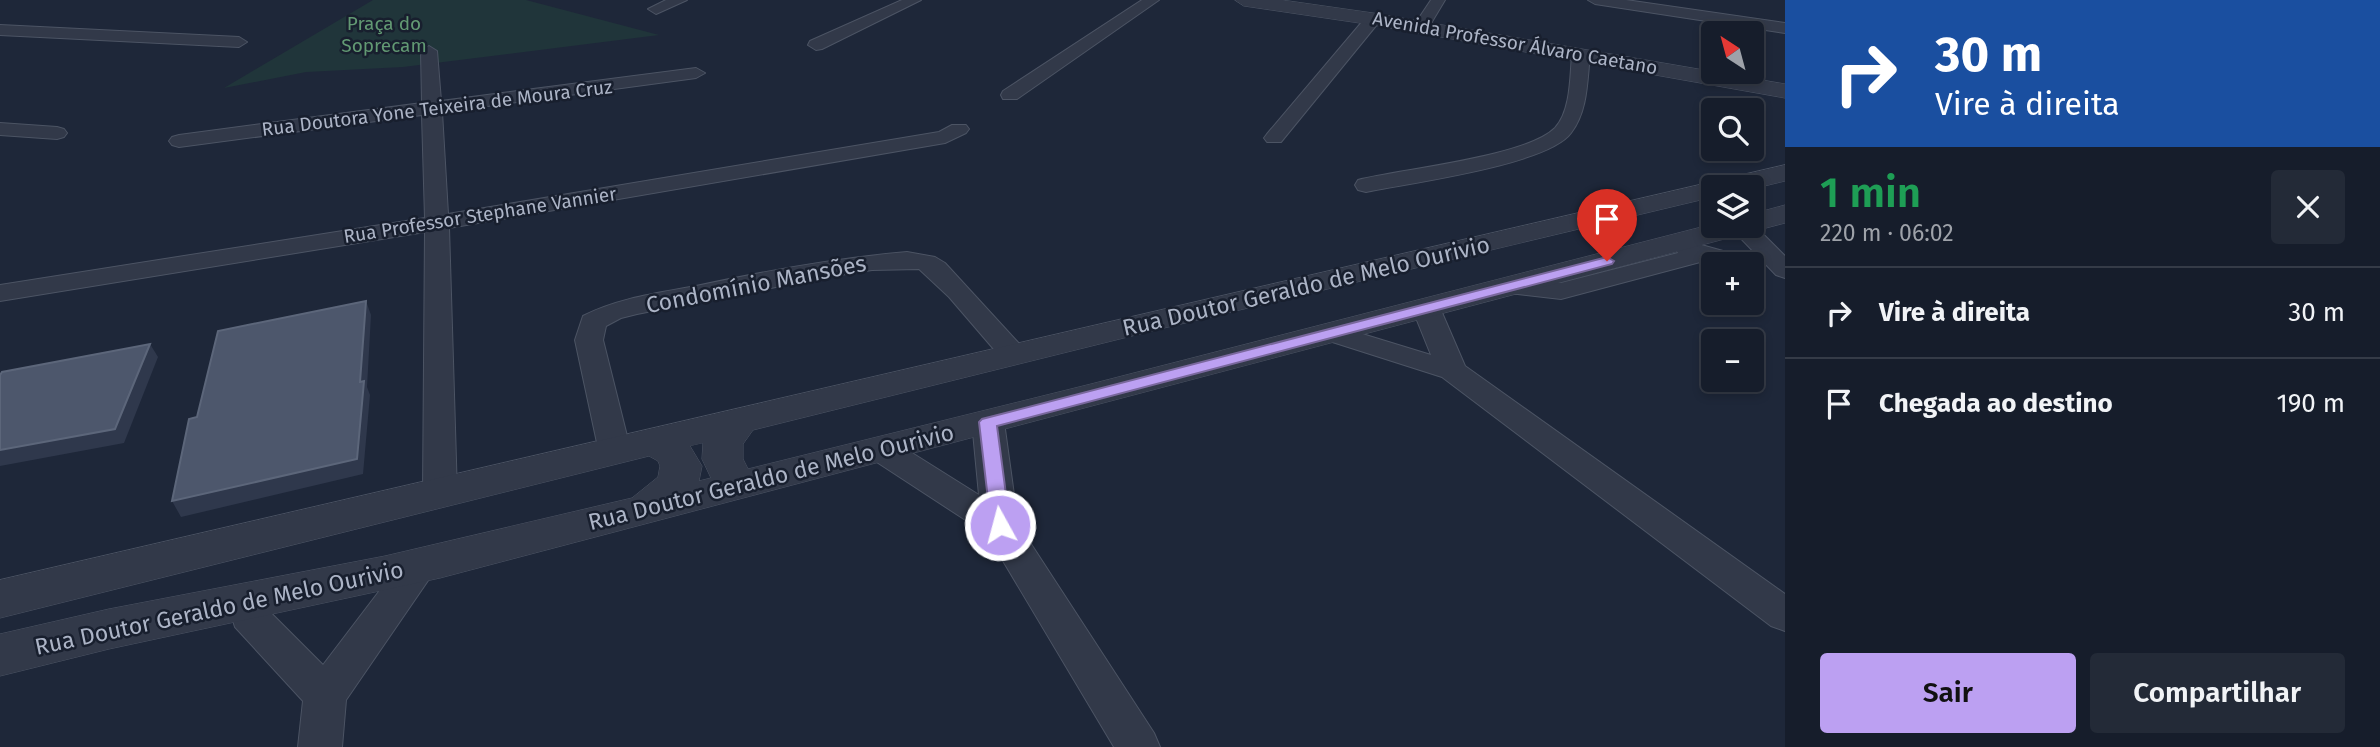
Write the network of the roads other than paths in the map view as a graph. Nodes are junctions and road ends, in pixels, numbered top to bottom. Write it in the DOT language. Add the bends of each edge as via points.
graph roads {
  1 [pos="680,0"];
  2 [pos="914,0"];
  3 [pos="1152,0"];
  4 [pos="1244,0"];
  5 [pos="1438,0"];
  6 [pos="1595,0"];
  7 [pos="656,9"];
  8 [pos="1373,19"];
  9 [pos="1421,27"];
  10 [pos="1785,28"];
  11 [pos="0,30"];
  12 [pos="239,43"];
  13 [pos="816,45"];
  14 [pos="429,51"];
  15 [pos="1581,55"];
  16 [pos="696,74"];
  17 [pos="1785,91"];
  18 [pos="1010,95"];
  19 [pos="432,109"];
  20 [pos="0,130"];
  21 [pos="959,130"];
  22 [pos="57,133"];
  23 [pos="1274,138"];
  24 [pos="178,141"];
  25 [pos="1785,173"];
  26 [pos="1764,178"];
  27 [pos="1366,185"];
  28 [pos="1701,193"];
  29 [pos="1785,214"];
  30 [pos="1764,220"];
  31 [pos="438,223"];
  32 [pos="1701,237"];
  33 [pos="1753,238"];
  34 [pos="1673,244"];
  35 [pos="1701,252"];
  36 [pos="1701,254"];
  37 [pos="1764,270"];
  38 [pos="1785,270"];
  39 [pos="1785,276"];
  40 [pos="1510,286"];
  41 [pos="1284,290"];
  42 [pos="0,293"];
  43 [pos="1426,309"];
  44 [pos="1331,333"];
  45 [pos="1014,355"];
  46 [pos="1451,371"];
  47 [pos="740,421"];
  48 [pos="988,422"];
  49 [pos="634,447"];
  50 [pos="881,449"];
  51 [pos="737,486"];
  52 [pos="440,494"];
  53 [pos="647,509"];
  54 [pos="1000,525"];
  55 [pos="419,566"];
  56 [pos="0,599"];
  57 [pos="246,601"];
  58 [pos="1785,615"];
  59 [pos="0,655"];
  60 [pos="325,695"];
  61 [pos="320,747"];
  62 [pos="1138,747"];
  1 -- 7 [label="street"];
  2 -- 13 [label="street"];
  3 -- 18 [label="street"];
  4 -- 8 [label="street, Avenida Professor Álvaro Caetano"];
  5 -- 9 [label="street"];
  6 -- 10 [label="street"];
  8 -- 9 [label="street, Avenida Professor Álvaro Caetano"];
  8 -- 23 [label="street"];
  9 -- 15 [label="street, Avenida Professor Álvaro Caetano"];
  11 -- 12 [label="street"];
  14 -- 19 [label="street"];
  15 -- 17 [label="street, Avenida Professor Álvaro Caetano"];
  15 -- 27 [label="street" via="1570,117 1551,141 1514,154"];
  16 -- 19 [label="street, Rua Doutora Yone Teixeira de Moura Cruz"];
  19 -- 24 [label="street, Rua Doutora Yone Teixeira de Moura Cruz"];
  19 -- 31 [label="street"];
  20 -- 22 [label="street"];
  21 -- 31 [label="street, Rua Professor Stephane Vannier" via="945,137"];
  25 -- 26 [label="street"];
  28 -- 41 [label="street, Rua Doutor Geraldo de Melo Ourivio"];
  29 -- 30 [label="street"];
  31 -- 42 [label="street, Rua Professor Stephane Vannier"];
  31 -- 52 [label="street"];
  32 -- 34 [label="street, Rua Doutor Geraldo de Melo Ourivio"];
  33 -- 38 [label="street"];
  34 -- 35 [label="street"];
  34 -- 40 [label="street, Rua Doutor Geraldo de Melo Ourivio"];
  36 -- 40 [label="street" via="1561,291"];
  37 -- 39 [label="street"];
  40 -- 43 [label="street, Rua Doutor Geraldo de Melo Ourivio"];
  41 -- 44 [label="street" via="1277,309 1285,317"];
  41 -- 45 [label="street, Rua Doutor Geraldo de Melo Ourivio"];
  43 -- 44 [label="street, Rua Doutor Geraldo de Melo Ourivio"];
  43 -- 46 [label="street"];
  44 -- 46 [label="street"];
  44 -- 48 [label="street, Rua Doutor Geraldo de Melo Ourivio"];
  45 -- 47 [label="street, Rua Doutor Geraldo de Melo Ourivio"];
  45 -- 49 [label="street, Condomínio Mansões" via="944,277 918,259 865,263 612,312 593,322 589,340"];
  46 -- 58 [label="street"];
  47 -- 49 [label="street, Rua Doutor Geraldo de Melo Ourivio"];
  47 -- 51 [label="street" via="722,441 725,464"];
  48 -- 50 [label="street, Rua Doutor Geraldo de Melo Ourivio"];
  48 -- 54 [label="street"];
  49 -- 52 [label="street, Rua Doutor Geraldo de Melo Ourivio"];
  49 -- 53 [label="street" via="673,452 681,466 677,484"];
  50 -- 51 [label="street, Rua Doutor Geraldo de Melo Ourivio"];
  50 -- 54 [label="street"];
  51 -- 53 [label="street, Rua Doutor Geraldo de Melo Ourivio"];
  52 -- 56 [label="street, Rua Doutor Geraldo de Melo Ourivio"];
  53 -- 55 [label="street, Rua Doutor Geraldo de Melo Ourivio"];
  54 -- 62 [label="street"];
  55 -- 57 [label="street, Rua Doutor Geraldo de Melo Ourivio"];
  55 -- 60 [label="street"];
  57 -- 59 [label="street, Rua Doutor Geraldo de Melo Ourivio"];
  57 -- 60 [label="street" via="249,616"];
  60 -- 61 [label="street"];
}
